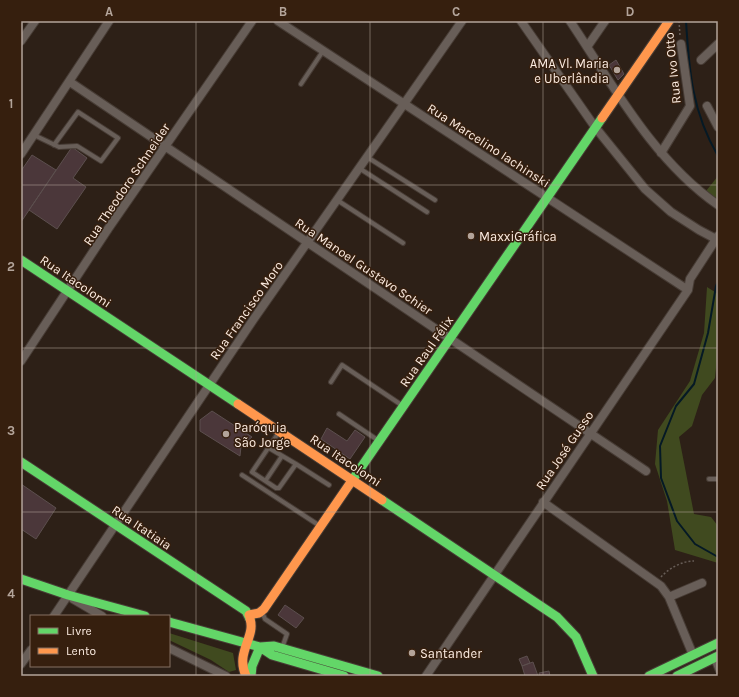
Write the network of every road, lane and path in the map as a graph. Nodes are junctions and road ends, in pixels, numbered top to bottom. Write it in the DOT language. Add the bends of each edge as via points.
graph roads {
  1 [pos="35,21"];
  2 [pos="109,21"];
  3 [pos="252,21"];
  4 [pos="278,21"];
  5 [pos="462,21"];
  6 [pos="521,21"];
  7 [pos="570,21"];
  8 [pos="605,21"];
  9 [pos="668,21"];
  10 [pos="679,21"];
  11 [pos="21,41"];
  12 [pos="681,44"];
  13 [pos="718,44"];
  14 [pos="587,47"];
  15 [pos="323,51"];
  16 [pos="701,60"];
  17 [pos="70,82"];
  18 [pos="300,84"];
  19 [pos="619,94"];
  20 [pos="404,104"];
  21 [pos="707,106"];
  22 [pos="596,127"];
  23 [pos="718,127"];
  24 [pos="34,134"];
  25 [pos="54,145"];
  26 [pos="165,146"];
  27 [pos="661,152"];
  28 [pos="21,154"];
  29 [pos="367,157"];
  30 [pos="359,168"];
  31 [pos="547,198"];
  32 [pos="337,200"];
  33 [pos="435,200"];
  34 [pos="718,204"];
  35 [pos="428,212"];
  36 [pos="717,238"];
  37 [pos="307,242"];
  38 [pos="403,243"];
  39 [pos="21,260"];
  40 [pos="688,290"];
  41 [pos="68,291"];
  42 [pos="450,339"];
  43 [pos="21,361"];
  44 [pos="331,382"];
  45 [pos="209,385"];
  46 [pos="404,406"];
  47 [pos="340,414"];
  48 [pos="280,432"];
  49 [pos="590,434"];
  50 [pos="379,441"];
  51 [pos="269,448"];
  52 [pos="282,456"];
  53 [pos="21,462"];
  54 [pos="296,464"];
  55 [pos="646,471"];
  56 [pos="242,475"];
  57 [pos="709,479"];
  58 [pos="718,479"];
  59 [pos="266,480"];
  60 [pos="352,480"];
  61 [pos="329,485"];
  62 [pos="543,502"];
  63 [pos="114,524"];
  64 [pos="321,526"];
  65 [pos="694,561"];
  66 [pos="494,574"];
  67 [pos="21,579"];
  68 [pos="657,582"];
  69 [pos="702,583"];
  70 [pos="68,595"];
  71 [pos="669,597"];
  72 [pos="264,609"];
  73 [pos="55,615"];
  74 [pos="100,615"];
  75 [pos="141,615"];
  76 [pos="249,615"];
  77 [pos="170,622"];
  78 [pos="245,643"];
  79 [pos="718,643"];
  80 [pos="260,647"];
  81 [pos="170,648"];
  82 [pos="282,648"];
  83 [pos="30,651"];
  84 [pos="693,655"];
  85 [pos="716,657"];
  86 [pos="21,664"];
  87 [pos="718,671"];
  88 [pos="226,676"];
  89 [pos="246,676"];
  90 [pos="251,676"];
  91 [pos="344,676"];
  92 [pos="378,676"];
  93 [pos="426,676"];
  94 [pos="593,676"];
  95 [pos="649,676"];
  96 [pos="677,676"];
  1 -- 11 [label="street"];
  2 -- 17 [label="street"];
  3 -- 26 [label="street, Rua Theodoro Schneider"];
  4 -- 15 [label="street, Rua Marcelino Iachinski"];
  5 -- 20 [label="street, Rua Francisco Moro"];
  6 -- 22 [label="street"];
  7 -- 14 [label="street"];
  8 -- 14 [label="street"];
  9 -- 19 [label="main road, Rua Raul Félix"];
  10 -- 12 [label="path, Rua Ivo Otto"];
  12 -- 27 [label="street, Rua Ivo Otto" via="690,106"];
  13 -- 16 [label="street"];
  14 -- 19 [label="street"];
  15 -- 18 [label="lane"];
  15 -- 20 [label="street, Rua Marcelino Iachinski"];
  17 -- 24 [label="street"];
  17 -- 26 [label="street, Rua Manoel Gustavo Schier"];
  19 -- 22 [label="main road, Rua Raul Félix"];
  19 -- 27 [label="street"];
  20 -- 29 [label="street, Rua Francisco Moro"];
  20 -- 31 [label="street, Rua Marcelino Iachinski"];
  21 -- 23 [label="street"];
  22 -- 31 [label="main road, Rua Raul Félix"];
  22 -- 36 [label="street" via="631,173 657,200 685,222"];
  24 -- 25 [label="lane"];
  24 -- 28 [label="street"];
  25 -- 25 [label="lane" via="77,146 100,161 118,138 78,112"];
  26 -- 37 [label="street, Rua Manoel Gustavo Schier"];
  26 -- 41 [label="street, Rua Theodoro Schneider"];
  27 -- 34 [label="street" via="687,181"];
  29 -- 30 [label="street, Rua Francisco Moro"];
  29 -- 33 [label="lane"];
  30 -- 32 [label="street, Rua Francisco Moro"];
  30 -- 35 [label="lane"];
  31 -- 40 [label="street, Rua Marcelino Iachinski"];
  31 -- 42 [label="main road, Rua Raul Félix"];
  32 -- 37 [label="street, Rua Francisco Moro"];
  32 -- 38 [label="lane"];
  36 -- 40 [label="street, Rua José Gusso" via="690,279"];
  37 -- 42 [label="street, Rua Manoel Gustavo Schier"];
  37 -- 45 [label="street, Rua Francisco Moro"];
  39 -- 41 [label="main road, Rua Itacolomi"];
  40 -- 49 [label="street, Rua José Gusso"];
  41 -- 43 [label="street, Rua Theodoro Schneider"];
  41 -- 45 [label="main road, Rua Itacolomi"];
  42 -- 46 [label="main road, Rua Raul Félix"];
  42 -- 49 [label="street, Rua Manoel Gustavo Schier"];
  44 -- 46 [label="lane" via="342,365"];
  45 -- 48 [label="main road, Rua Itacolomi"];
  45 -- 63 [label="street, Rua Francisco Moro"];
  46 -- 50 [label="main road, Rua Raul Félix"];
  47 -- 50 [label="lane"];
  48 -- 51 [label="lane"];
  48 -- 60 [label="main road, Rua Itacolomi"];
  49 -- 55 [label="street, Rua Manoel Gustavo Schier"];
  49 -- 62 [label="street, Rua José Gusso"];
  50 -- 60 [label="main road, Rua Raul Félix"];
  51 -- 52 [label="lane"];
  51 -- 59 [label="lane" via="252,472"];
  52 -- 54 [label="lane"];
  52 -- 59 [label="lane"];
  53 -- 63 [label="main road, Rua Itatiaia"];
  54 -- 59 [label="lane" via="279,488"];
  54 -- 61 [label="lane"];
  56 -- 64 [label="lane"];
  57 -- 58 [label="lane"];
  60 -- 64 [label="main road, Rua Raul Félix"];
  60 -- 66 [label="main road, Rua Itacolomi"];
  62 -- 66 [label="street, Rua José Gusso"];
  62 -- 68 [label="street"];
  63 -- 70 [label="street, Rua Francisco Moro"];
  63 -- 76 [label="main road, Rua Itatiaia"];
  64 -- 72 [label="main road, Rua Raul Félix"];
  65 -- 68 [label="path" via="670,569"];
  66 -- 93 [label="street, Rua José Gusso"];
  66 -- 94 [label="main road, Rua Itacolomi" via="557,617 576,637"];
  67 -- 70 [label="main road"];
  68 -- 71 [label="street"];
  69 -- 71 [label="street"];
  70 -- 73 [label="street, Rua Francisco Moro"];
  70 -- 74 [label="street"];
  70 -- 75 [label="main road"];
  71 -- 84 [label="street"];
  72 -- 76 [label="main road"];
  72 -- 82 [label="lane" via="264,619 287,634"];
  76 -- 78 [label="main road" via="251,625"];
  77 -- 78 [label="main road"];
  78 -- 80 [label="main road"];
  78 -- 89 [label="main road" via="241,662"];
  79 -- 84 [label="main road"];
  80 -- 82 [label="main road"];
  80 -- 90 [label="main road" via="252,666"];
  80 -- 91 [label="main road" via="272,655"];
  81 -- 88 [label="street"];
  82 -- 92 [label="main road"];
  83 -- 86 [label="street"];
  84 -- 95 [label="main road"];
  85 -- 87 [label="lane"];
  85 -- 96 [label="main road"];
}
